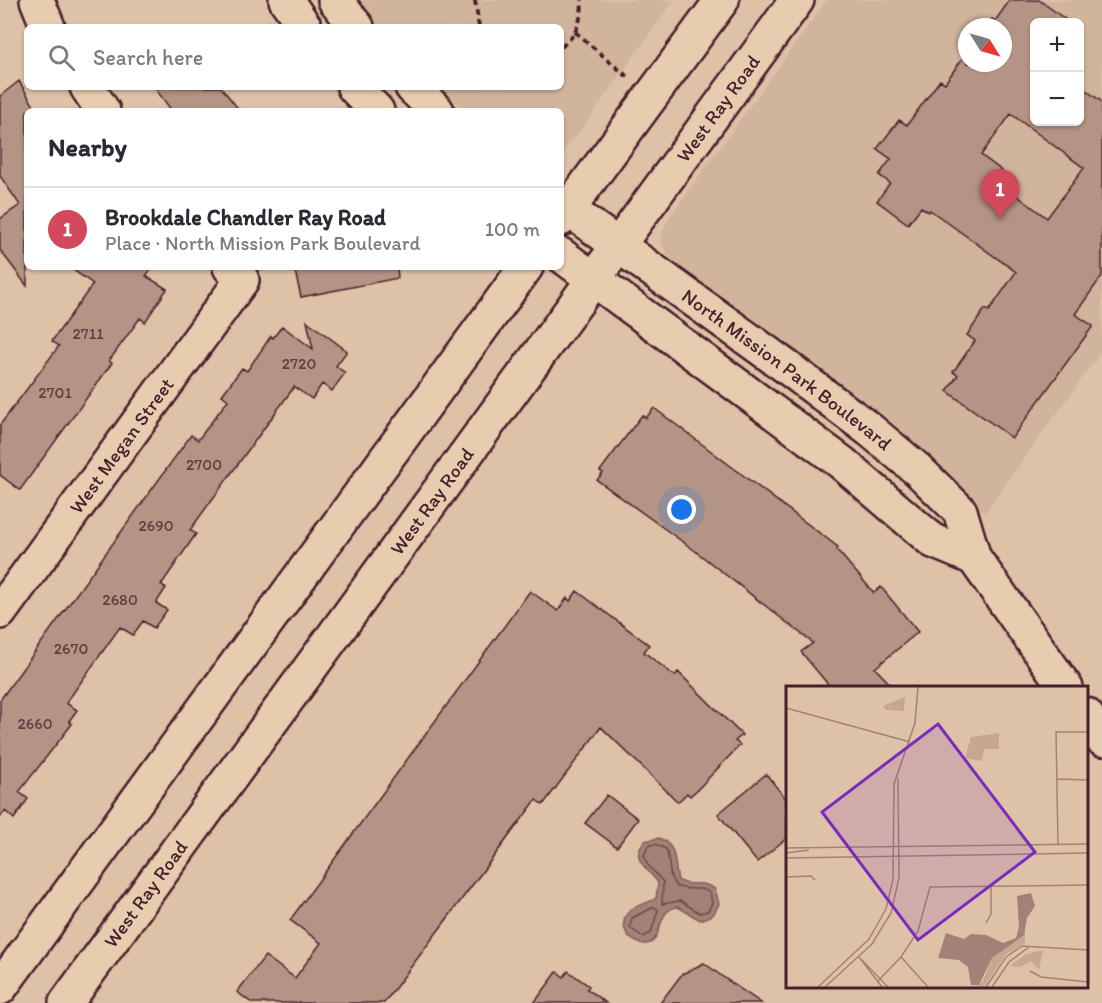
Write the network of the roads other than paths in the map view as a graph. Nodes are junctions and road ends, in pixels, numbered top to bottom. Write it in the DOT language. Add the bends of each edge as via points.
graph roads {
  1 [pos="37,0"];
  2 [pos="286,0"];
  3 [pos="335,0"];
  4 [pos="722,0"];
  5 [pos="797,0"];
  6 [pos="47,24"];
  7 [pos="303,24"];
  8 [pos="355,24"];
  9 [pos="89,90"];
  10 [pos="357,90"];
  11 [pos="415,90"];
  12 [pos="101,108"];
  13 [pos="374,108"];
  14 [pos="434,108"];
  15 [pos="564,211"];
  16 [pos="619,245"];
  17 [pos="564,257"];
  18 [pos="524,270"];
  19 [pos="236,273"];
  20 [pos="593,279"];
  21 [pos="975,558"];
  22 [pos="0,612"];
  23 [pos="1065,686"];
  24 [pos="1087,716"];
  25 [pos="1102,739"];
  26 [pos="0,988"];
  27 [pos="66,1003"];
  1 -- 6 [label="main road"];
  2 -- 7 [label="main road"];
  3 -- 8 [label="main road"];
  4 -- 15 [label="main road"];
  5 -- 16 [label="main road, West Ray Road"];
  9 -- 12 [label="main road"];
  10 -- 13 [label="main road"];
  11 -- 14 [label="main road"];
  15 -- 16 [label="main road, North Mission Park Boulevard"];
  16 -- 20 [label="main road, West Ray Road"];
  16 -- 21 [label="main road, North Mission Park Boulevard" via="797,374 910,464 960,511"];
  17 -- 20 [label="main road, North Mission Park Boulevard"];
  18 -- 26 [label="main road"];
  19 -- 22 [label="main road, West Megan Street"];
  20 -- 21 [label="main road, North Mission Park Boulevard" via="841,462 933,541"];
  20 -- 27 [label="main road, West Ray Road"];
  21 -- 23 [label="main road, North Mission Park Boulevard"];
  24 -- 25 [label="main road"];
}
